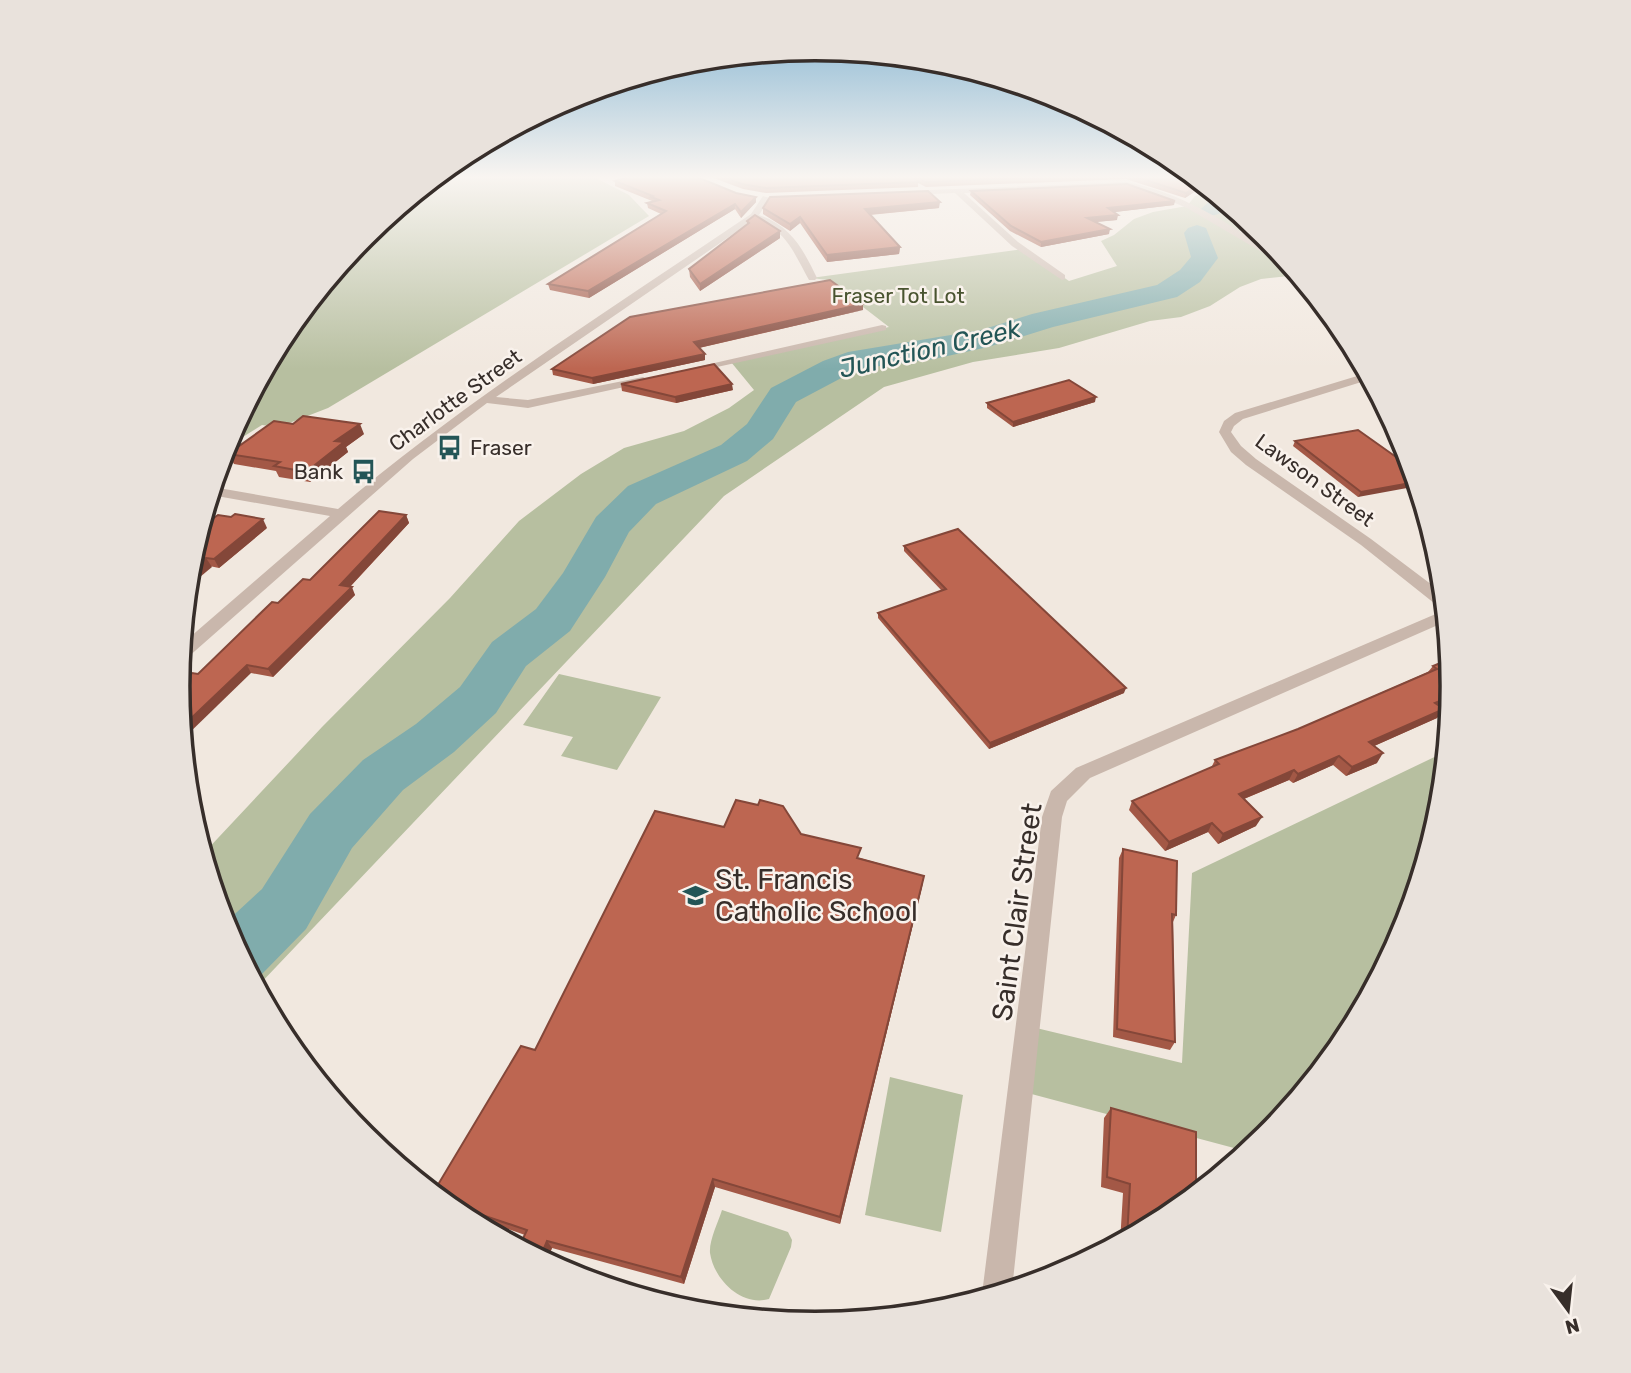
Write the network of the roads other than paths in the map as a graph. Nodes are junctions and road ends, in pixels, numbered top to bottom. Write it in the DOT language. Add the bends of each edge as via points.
graph roads {
  1 [pos="717,241"];
  2 [pos="793,241"];
  3 [pos="1012,241"];
  4 [pos="1246,241"];
  5 [pos="1266,253"];
  6 [pos="1062,277"];
  7 [pos="812,278"];
  8 [pos="882,328"];
  9 [pos="678,373"];
  10 [pos="650,379"];
  11 [pos="1360,379"];
  12 [pos="485,399"];
  13 [pos="221,493"];
  14 [pos="342,514"];
  15 [pos="1433,594"];
  16 [pos="1436,619"];
  17 [pos="192,644"];
  18 [pos="998,1284"];
  1 -- 12 [label="street, Charlotte Street"];
  2 -- 7 [label="street"];
  3 -- 6 [label="street"];
  4 -- 5 [label="street"];
  8 -- 9 [label="street"];
  10 -- 12 [label="street" via="542,402"];
  11 -- 15 [label="street, Lawson Street" via="1238,416 1225,432 1251,462"];
  12 -- 14 [label="street, Charlotte Street" via="408,456"];
  13 -- 14 [label="street"];
  14 -- 17 [label="street, Charlotte Street"];
  16 -- 18 [label="street, Saint Clair Street" via="1083,773 1058,797 1052,817"];
}
